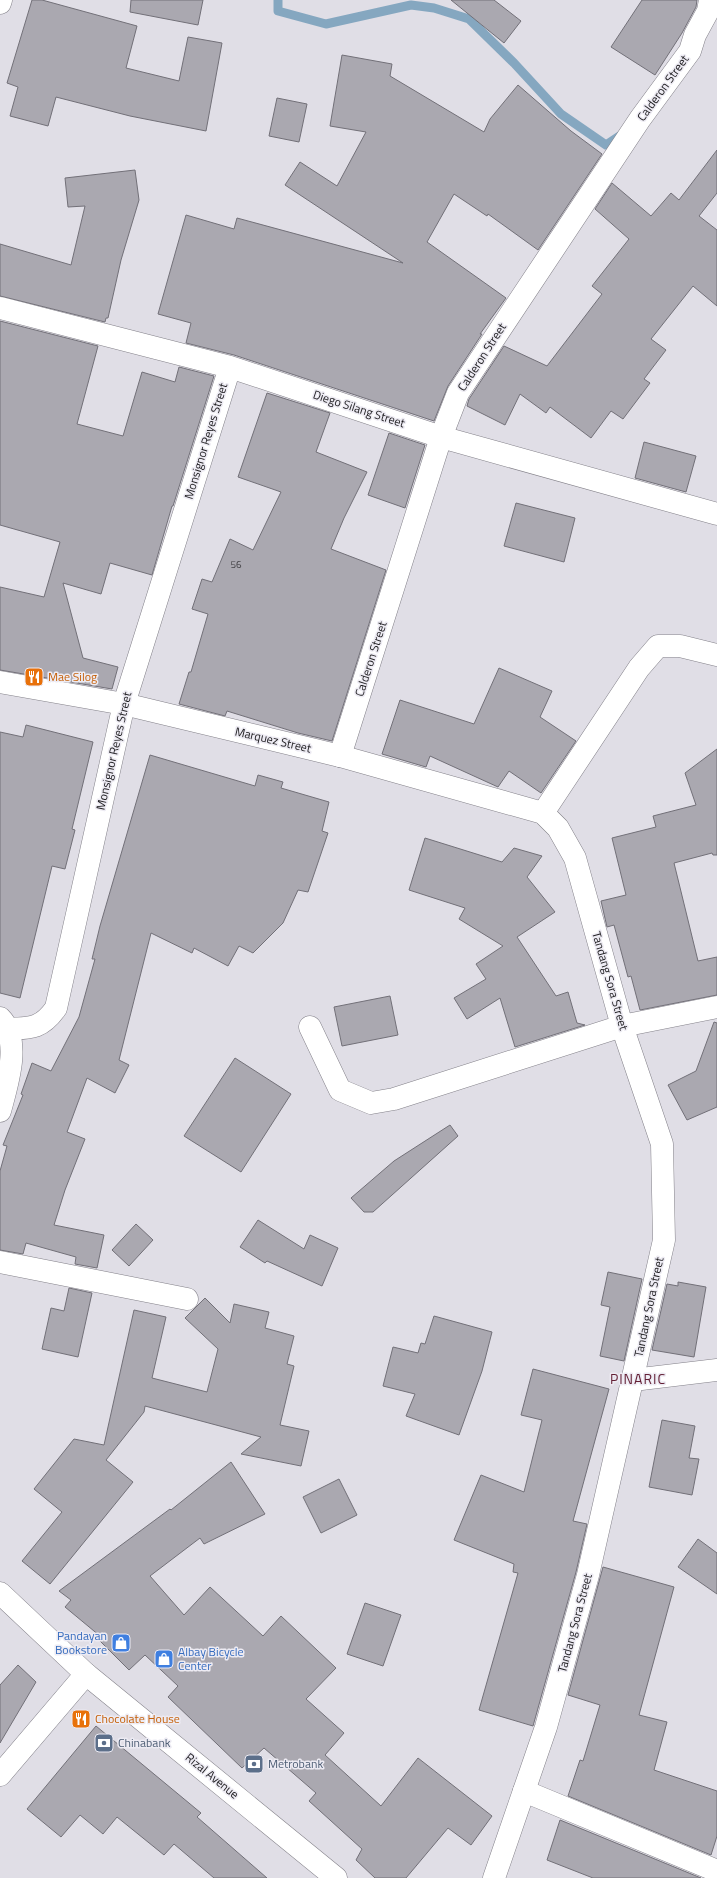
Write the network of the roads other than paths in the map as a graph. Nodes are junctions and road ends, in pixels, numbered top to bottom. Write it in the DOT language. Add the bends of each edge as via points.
graph roads {
  1 [pos="1,0"];
  2 [pos="710,0"];
  3 [pos="0,3"];
  4 [pos="0,308"];
  5 [pos="230,367"];
  6 [pos="441,437"];
  7 [pos="717,514"];
  8 [pos="717,655"];
  9 [pos="0,682"];
  10 [pos="124,704"];
  11 [pos="340,756"];
  12 [pos="543,813"];
  13 [pos="717,1006"];
  14 [pos="4,1024"];
  15 [pos="622,1026"];
  16 [pos="310,1027"];
  17 [pos="0,1111"];
  18 [pos="0,1262"];
  19 [pos="188,1299"];
  20 [pos="717,1370"];
  21 [pos="633,1380"];
  22 [pos="0,1593"];
  23 [pos="86,1674"];
  24 [pos="0,1775"];
  25 [pos="524,1791"];
  26 [pos="717,1871"];
  27 [pos="336,1878"];
  28 [pos="494,1878"];
  1 -- 3 [label="street"];
  2 -- 6 [label="street, Calderon Street" via="708,11 695,35 690,51 640,119 458,393"];
  4 -- 5 [label="street, Diego Silang Street"];
  5 -- 6 [label="street, Diego Silang Street"];
  5 -- 10 [label="street, Monsignor Reyes Street"];
  6 -- 7 [label="street, Diego Silang Street"];
  6 -- 11 [label="street, Calderon Street"];
  8 -- 12 [label="street" via="680,646 658,646 639,668"];
  9 -- 10 [label="street, Marquez Street"];
  10 -- 11 [label="street, Marquez Street"];
  10 -- 14 [label="street, Monsignor Reyes Street" via="56,1008 48,1019 37,1026"];
  11 -- 12 [label="street, Marquez Street"];
  12 -- 15 [label="street, Tandang Sora Street" via="558,828 575,858"];
  13 -- 15 [label="street"];
  14 -- 17 [label="street, Monsignor Reyes Street" via="11,1050 10,1073"];
  15 -- 16 [label="street" via="394,1099 371,1103 340,1090"];
  15 -- 21 [label="street, Tandang Sora Street" via="662,1144 664,1240"];
  18 -- 19 [label="street"];
  20 -- 21 [label="street"];
  21 -- 25 [label="street, Tandang Sora Street" via="588,1575 546,1727"];
  22 -- 23 [label="street, Rizal Avenue"];
  23 -- 24 [label="street"];
  23 -- 27 [label="street, Rizal Avenue"];
  25 -- 26 [label="street"];
  25 -- 28 [label="street, Tandang Sora Street"];
}
